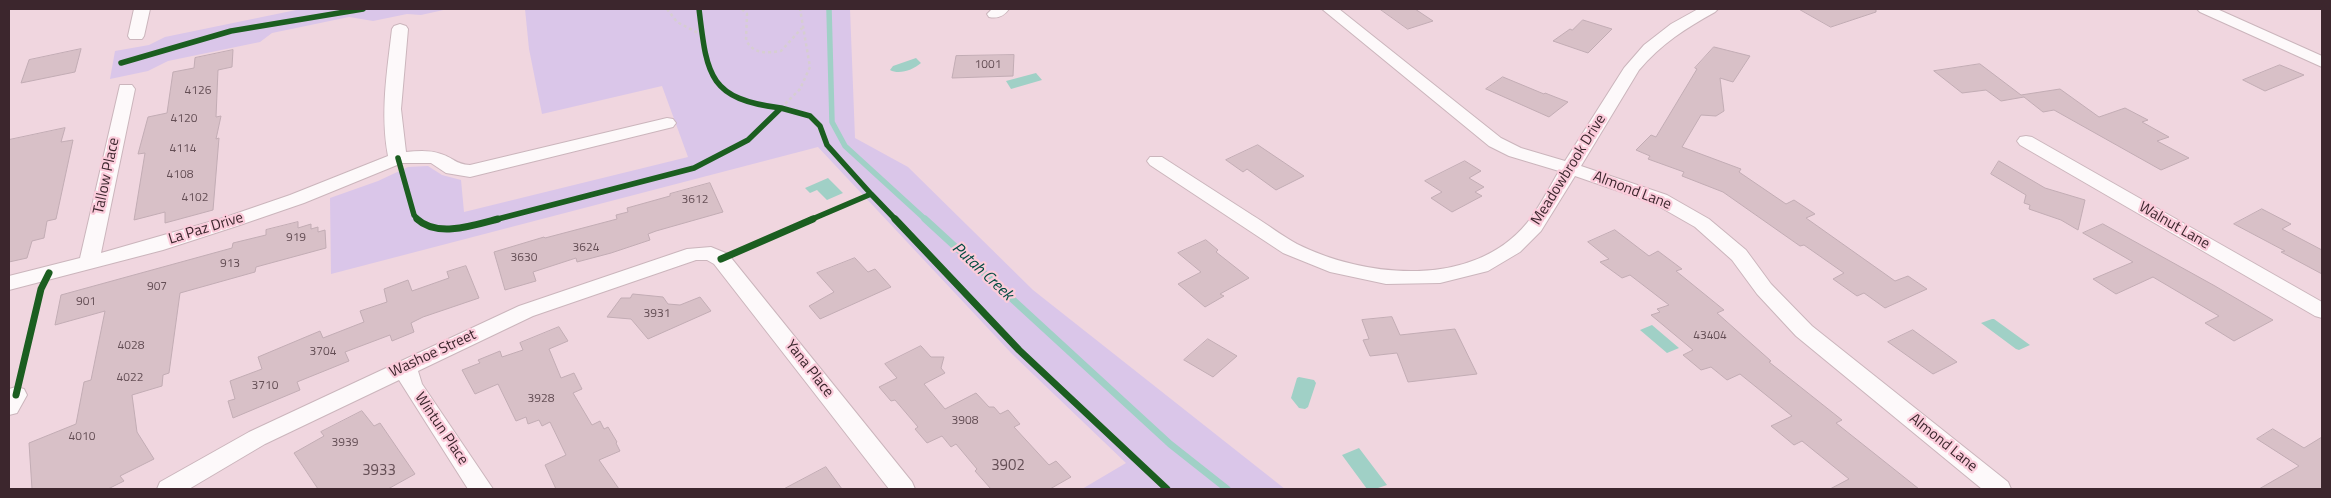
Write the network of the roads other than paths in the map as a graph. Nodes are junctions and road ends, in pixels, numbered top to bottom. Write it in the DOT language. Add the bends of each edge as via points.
graph roads {
  1 [pos="142,9"];
  2 [pos="1330,9"];
  3 [pos="1710,9"];
  4 [pos="2205,9"];
  5 [pos="400,29"];
  6 [pos="136,36"];
  7 [pos="2322,62"];
  8 [pos="126,89"];
  9 [pos="667,123"];
  10 [pos="2026,141"];
  11 [pos="398,158"];
  12 [pos="1156,161"];
  13 [pos="1569,169"];
  14 [pos="711,253"];
  15 [pos="89,262"];
  16 [pos="9,282"];
  17 [pos="2322,311"];
  18 [pos="405,367"];
  19 [pos="168,489"];
  20 [pos="481,489"];
  21 [pos="903,489"];
  22 [pos="1999,489"];
  1 -- 6 [label="street"];
  2 -- 13 [label="street, Almond Lane" via="1495,142 1514,152"];
  3 -- 13 [label="street, Meadowbrook Drive" via="1672,29 1649,46"];
  4 -- 7 [label="street"];
  5 -- 11 [label="street" via="391,111 392,135"];
  8 -- 15 [label="street, Tallow Place"];
  9 -- 11 [label="street, La Paz Drive" via="470,171 453,169 436,158"];
  10 -- 17 [label="street, Walnut Lane"];
  11 -- 15 [label="street, La Paz Drive" via="238,220"];
  12 -- 13 [label="street, Meadowbrook Drive" via="1290,248 1337,267 1386,277 1440,276 1481,266 1505,252 1534,227"];
  13 -- 22 [label="street, Almond Lane" via="1660,199 1702,223 1739,255 1764,289 1804,331"];
  14 -- 18 [label="street, Washoe Street" via="694,254 526,311"];
  14 -- 21 [label="street, Yana Place" via="721,259"];
  15 -- 16 [label="street, La Paz Drive"];
  18 -- 19 [label="street, Washoe Street" via="257,438"];
  18 -- 20 [label="street, Wintun Place" via="412,386"];
}
